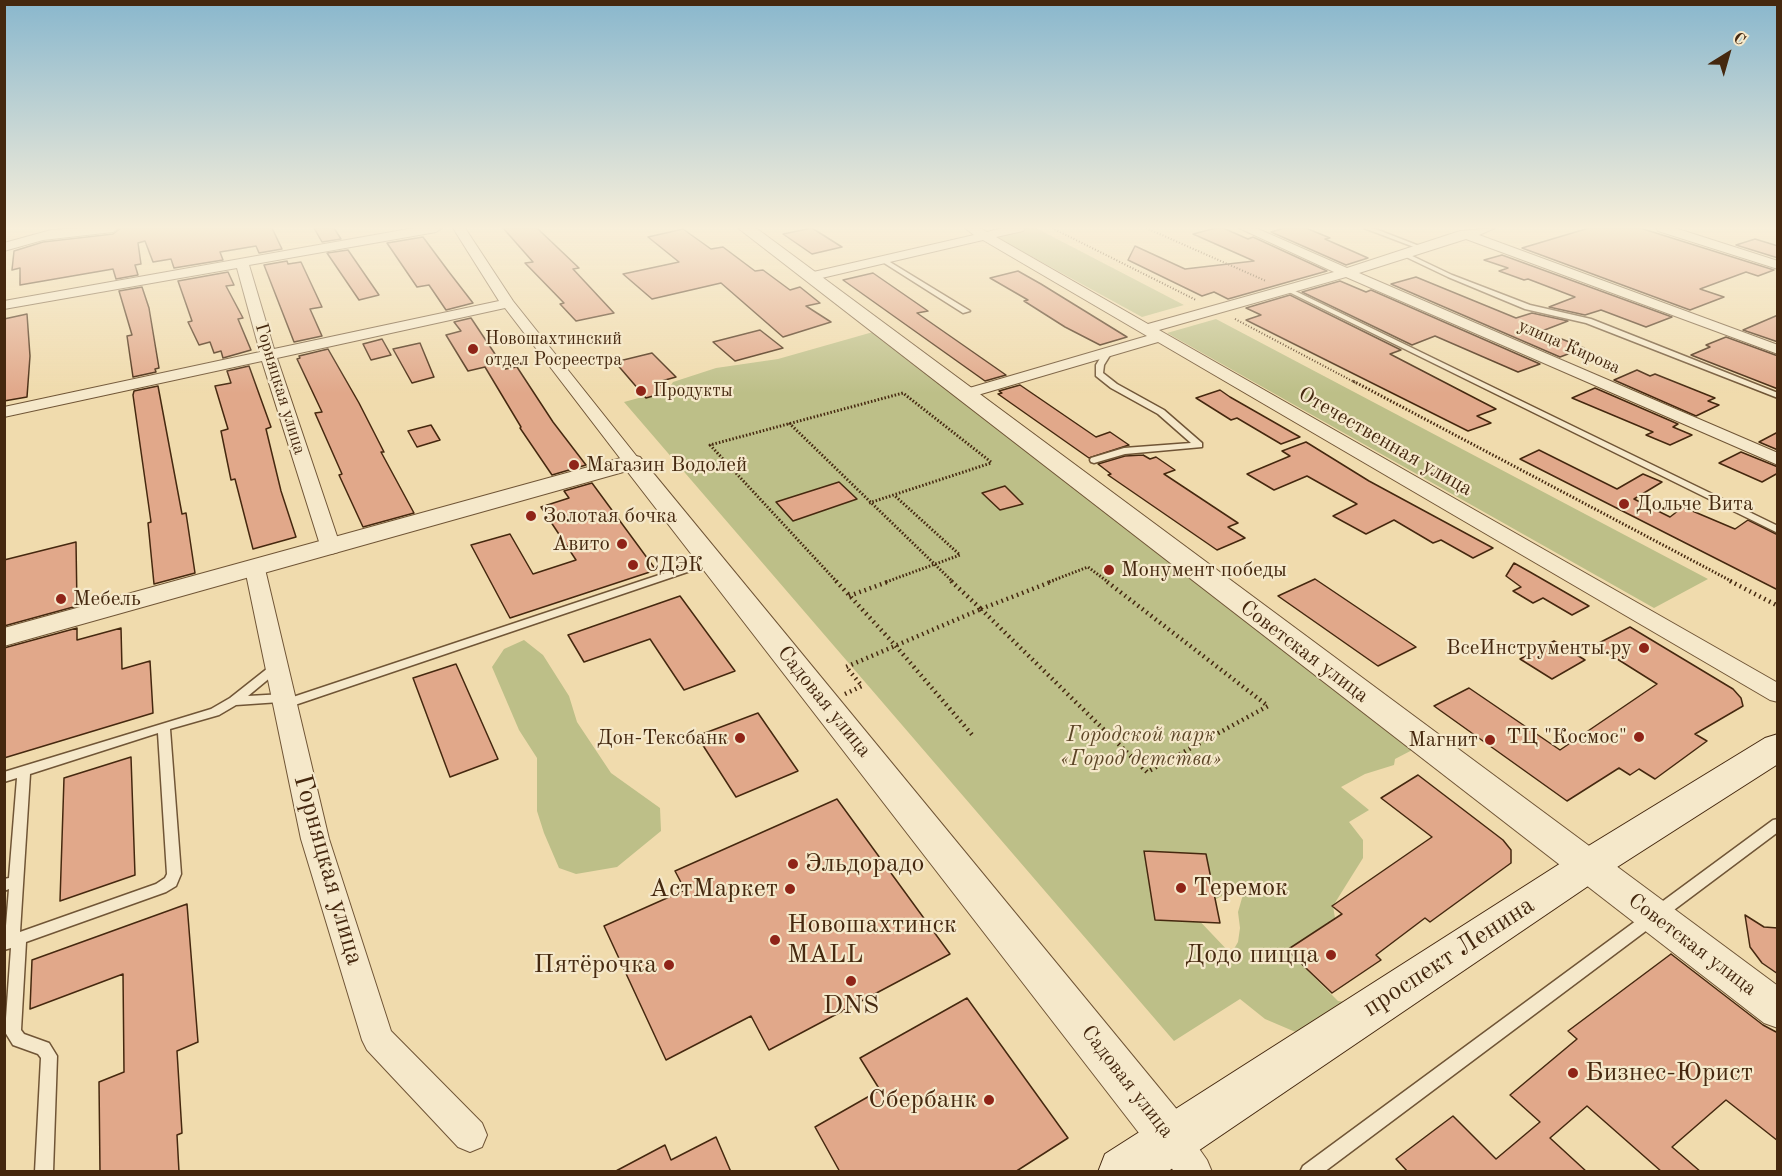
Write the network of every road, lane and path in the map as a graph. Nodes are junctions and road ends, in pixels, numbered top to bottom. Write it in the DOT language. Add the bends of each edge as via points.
graph roads {
  1 [pos="126,283"];
  2 [pos="248,283"];
  3 [pos="495,283"];
  4 [pos="817,283"];
  5 [pos="920,283"];
  6 [pos="1066,283"];
  7 [pos="1163,283"];
  8 [pos="1270,283"];
  9 [pos="1312,283"];
  10 [pos="1373,283"];
  11 [pos="1467,283"];
  12 [pos="1596,283"];
  13 [pos="1289,290"];
  14 [pos="508,303"];
  15 [pos="4,305"];
  16 [pos="1218,310"];
  17 [pos="966,311"];
  18 [pos="1152,333"];
  19 [pos="1778,350"];
  20 [pos="1108,352"];
  21 [pos="268,355"];
  22 [pos="965,394"];
  23 [pos="1778,396"];
  24 [pos="4,412"];
  25 [pos="789,423"];
  26 [pos="1094,460"];
  27 [pos="1778,460"];
  28 [pos="632,462"];
  29 [pos="894,495"];
  30 [pos="869,503"];
  31 [pos="1778,530"];
  32 [pos="331,548"];
  33 [pos="710,561"];
  34 [pos="935,566"];
  35 [pos="255,569"];
  36 [pos="849,596"];
  37 [pos="1778,606"];
  38 [pos="981,609"];
  39 [pos="4,637"];
  40 [pos="895,645"];
  41 [pos="277,667"];
  42 [pos="1778,694"];
  43 [pos="234,701"];
  44 [pos="285,701"];
  45 [pos="825,702"];
  46 [pos="165,727"];
  47 [pos="974,736"];
  48 [pos="1778,747"];
  49 [pos="24,771"];
  50 [pos="4,777"];
  51 [pos="1778,824"];
  52 [pos="1586,867"];
  53 [pos="10,883"];
  54 [pos="1654,916"];
  55 [pos="12,942"];
  56 [pos="1778,1010"];
  57 [pos="470,1135"];
  58 [pos="1183,1155"];
  59 [pos="45,1172"];
  60 [pos="1123,1172"];
  61 [pos="1309,1172"];
  1 -- 15 [label="street"];
  2 -- 21 [label="street, Горняцкая улица"];
  3 -- 14 [label="street, Садовая улица"];
  4 -- 22 [label="street, Советская улица"];
  5 -- 17 [label="lane"];
  6 -- 18 [label="street, Отечественная улица"];
  7 -- 16 [label="path"];
  8 -- 13 [label="path"];
  9 -- 13 [label="street"];
  10 -- 27 [label="street, улица Кирова"];
  11 -- 23 [label="lane" via="1528,307 1588,321"];
  12 -- 19 [label="street"];
  13 -- 16 [label="street"];
  13 -- 31 [label="lane"];
  14 -- 21 [label="street"];
  14 -- 28 [label="street, Садовая улица"];
  16 -- 18 [label="street"];
  16 -- 37 [label="path"];
  18 -- 20 [label="street"];
  18 -- 42 [label="street, Отечественная улица"];
  20 -- 22 [label="street"];
  20 -- 26 [label="lane" via="1099,374 1161,412 1199,445 1124,452"];
  21 -- 24 [label="street"];
  21 -- 32 [label="street, Горняцкая улица"];
  22 -- 52 [label="street, Советская улица"];
  25 -- 29 [label="path" via="903,393 992,462"];
  25 -- 30 [label="path"];
  25 -- 36 [label="path" via="710,444"];
  28 -- 32 [label="street"];
  28 -- 33 [label="street, Садовая улица"];
  29 -- 30 [label="path"];
  29 -- 34 [label="path" via="960,555"];
  30 -- 34 [label="path"];
  32 -- 35 [label="street"];
  33 -- 44 [label="lane"];
  33 -- 45 [label="street, Садовая улица"];
  34 -- 36 [label="path"];
  34 -- 38 [label="path"];
  35 -- 39 [label="street"];
  35 -- 41 [label="street, Горняцкая улица"];
  36 -- 40 [label="path"];
  38 -- 38 [label="path" via="1147,772 1268,706 1088,567"];
  38 -- 40 [label="path"];
  40 -- 45 [label="path" via="846,667 862,686"];
  40 -- 47 [label="path"];
  41 -- 43 [label="lane"];
  41 -- 44 [label="street, Горняцкая улица"];
  43 -- 44 [label="lane"];
  43 -- 46 [label="lane" via="215,712"];
  44 -- 57 [label="street, Горняцкая улица" via="315,839 378,1040"];
  45 -- 58 [label="street, Садовая улица"];
  46 -- 49 [label="lane"];
  46 -- 55 [label="lane" via="174,874 171,882"];
  48 -- 52 [label="main road, проспект Ленина"];
  49 -- 50 [label="lane"];
  49 -- 53 [label="lane"];
  51 -- 54 [label="lane"];
  52 -- 54 [label="street, Советская улица"];
  52 -- 58 [label="main road, проспект Ленина"];
  53 -- 55 [label="lane"];
  54 -- 56 [label="street, Советская улица"];
  54 -- 61 [label="lane"];
  55 -- 59 [label="lane" via="13,1032 20,1040 43,1048 49,1056"];
  58 -- 60 [label="main road, проспект Ленина"];
}
